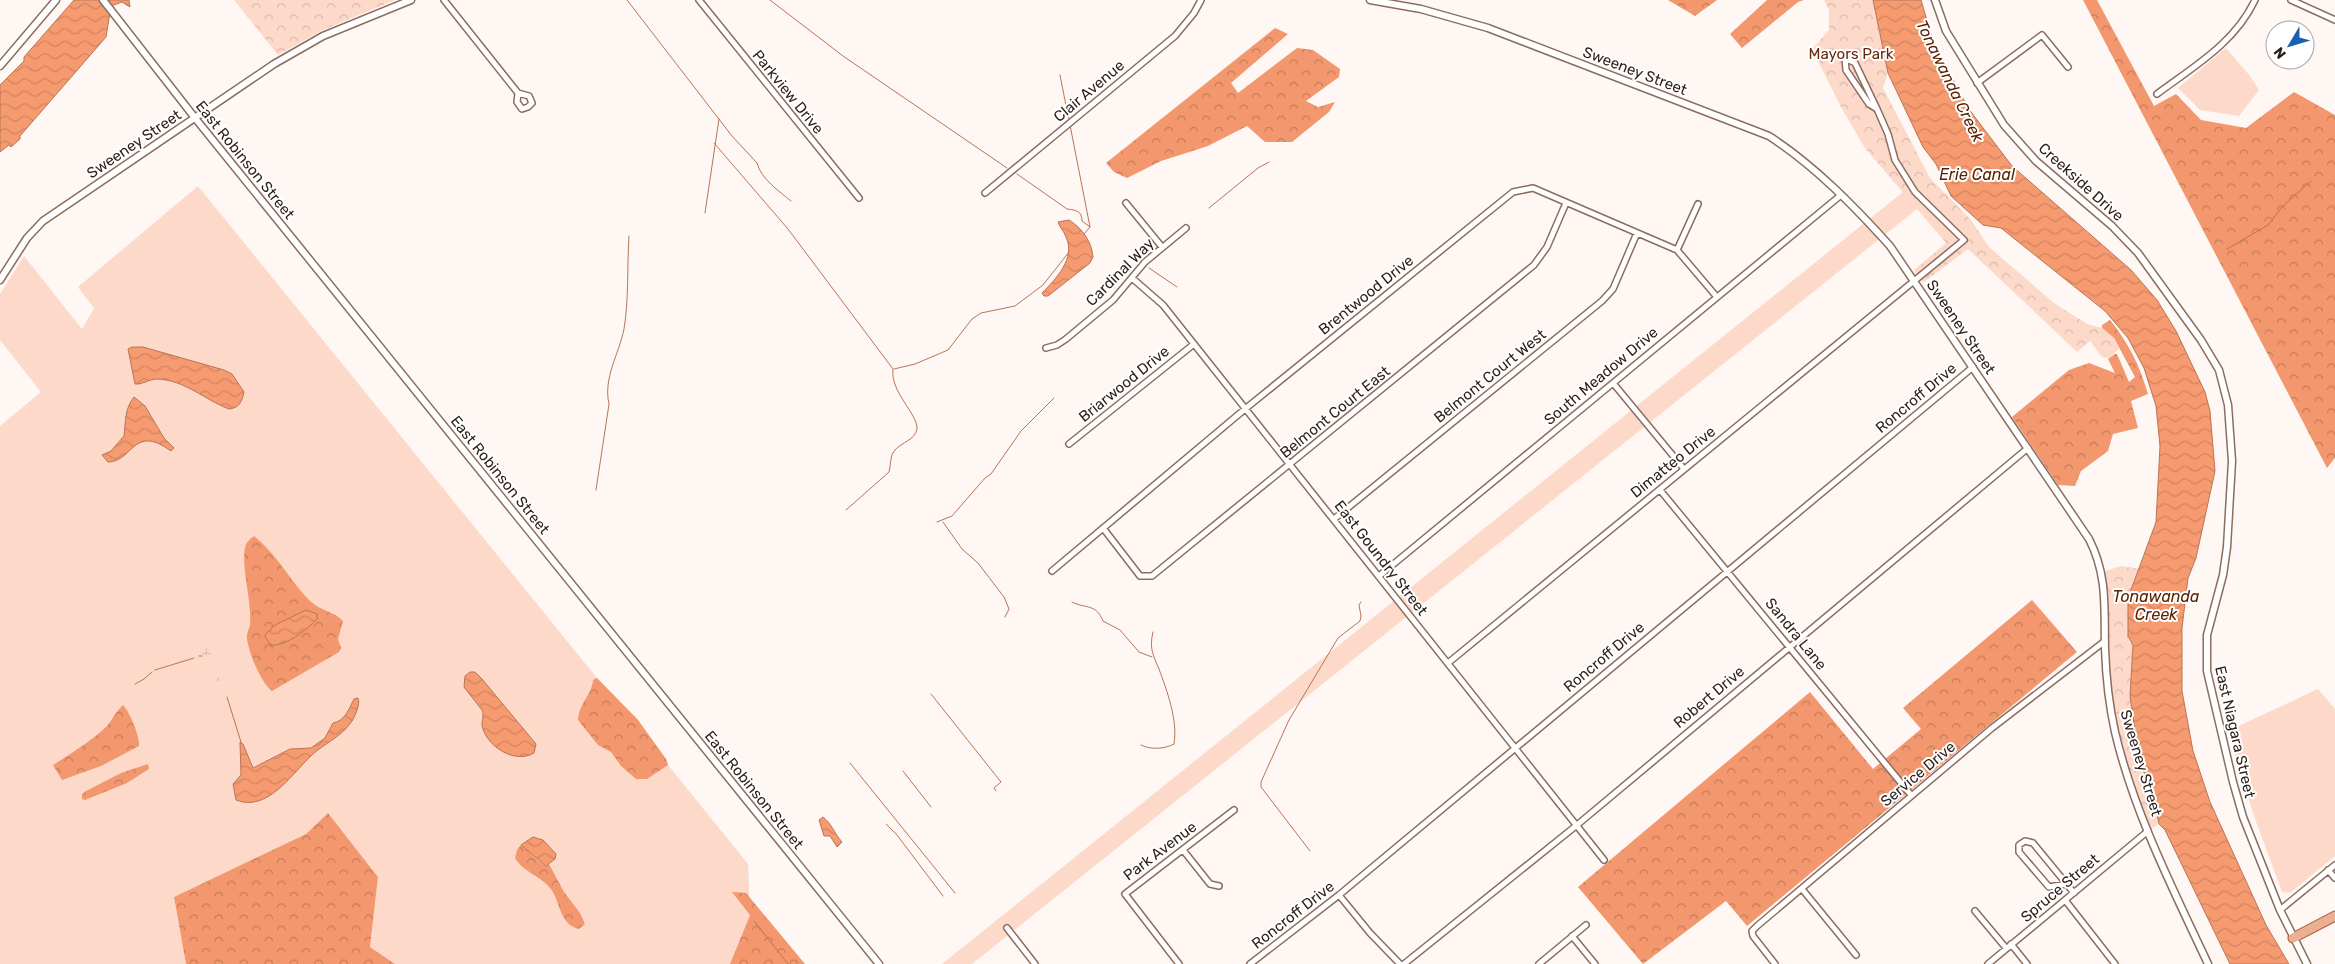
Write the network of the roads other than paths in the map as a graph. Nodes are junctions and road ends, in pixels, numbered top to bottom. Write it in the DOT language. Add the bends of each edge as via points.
graph roads {
  1 [pos="56,0"];
  2 [pos="103,0"];
  3 [pos="411,0"];
  4 [pos="444,0"];
  5 [pos="699,0"];
  6 [pos="1201,0"];
  7 [pos="1370,0"];
  8 [pos="1935,0"];
  9 [pos="2255,0"];
  10 [pos="2291,0"];
  11 [pos="2335,20"];
  12 [pos="0,66"];
  13 [pos="2068,67"];
  14 [pos="1977,83"];
  15 [pos="518,93"];
  16 [pos="2157,94"];
  17 [pos="1878,109"];
  18 [pos="196,118"];
  19 [pos="985,193"];
  20 [pos="1841,195"];
  21 [pos="859,198"];
  22 [pos="1126,203"];
  23 [pos="1566,203"];
  24 [pos="1698,204"];
  25 [pos="1186,228"];
  26 [pos="1637,233"];
  27 [pos="1162,247"];
  28 [pos="1677,250"];
  29 [pos="1132,278"];
  30 [pos="0,280"];
  31 [pos="1915,281"];
  32 [pos="1716,296"];
  33 [pos="1194,344"];
  34 [pos="1046,348"];
  35 [pos="1973,367"];
  36 [pos="2221,377"];
  37 [pos="1613,383"];
  38 [pos="1245,409"];
  39 [pos="1069,444"];
  40 [pos="2028,448"];
  41 [pos="1291,465"];
  42 [pos="1684,469"];
  43 [pos="1660,490"];
  44 [pos="1334,519"];
  45 [pos="1103,528"];
  46 [pos="1727,570"];
  47 [pos="1052,571"];
  48 [pos="1379,576"];
  49 [pos="2105,641"];
  50 [pos="1790,646"];
  51 [pos="1448,663"];
  52 [pos="1515,747"];
  53 [pos="1911,795"];
  54 [pos="1234,810"];
  55 [pos="1577,825"];
  56 [pos="2148,831"];
  57 [pos="1183,850"];
  58 [pos="1604,860"];
  59 [pos="2335,865"];
  60 [pos="2328,870"];
  61 [pos="2335,878"];
  62 [pos="2066,884"];
  63 [pos="1219,886"];
  64 [pos="1802,889"];
  65 [pos="2074,893"];
  66 [pos="1339,895"];
  67 [pos="2065,900"];
  68 [pos="2280,910"];
  69 [pos="1975,911"];
  70 [pos="2335,916"];
  71 [pos="1586,924"];
  72 [pos="1007,928"];
  73 [pos="1572,936"];
  74 [pos="2293,938"];
  75 [pos="2011,944"];
  76 [pos="2006,948"];
  77 [pos="1856,955"];
  78 [pos="879,964"];
  79 [pos="1034,964"];
  80 [pos="1180,964"];
  81 [pos="1250,964"];
  82 [pos="1400,964"];
  83 [pos="1404,964"];
  84 [pos="1539,964"];
  85 [pos="1595,964"];
  86 [pos="1775,964"];
  87 [pos="1988,964"];
  88 [pos="2027,964"];
  89 [pos="2115,964"];
  90 [pos="2208,964"];
  91 [pos="2307,964"];
  1 -- 12 [label="street"];
  2 -- 18 [label="street, East Robinson Street"];
  3 -- 18 [label="street, Sweeney Street" via="323,36 274,64"];
  4 -- 15 [label="street"];
  5 -- 21 [label="street, Parkview Drive"];
  6 -- 19 [label="street, Clair Avenue" via="1175,36"];
  7 -- 20 [label="street, Sweeney Street" via="1421,9 1488,28 1769,136 1799,156"];
  8 -- 14 [label="street, Creekside Drive" via="1946,31"];
  9 -- 16 [label="street" via="2248,16 2232,36"];
  10 -- 11 [label="street"];
  13 -- 14 [label="street" via="2042,35"];
  14 -- 36 [label="street, Creekside Drive" via="2018,142 2138,253 2201,340"];
  17 -- 17 [label="street" via="1869,104 1846,70 1845,58 1855,63"];
  17 -- 31 [label="street, Dimatteo Drive" via="1896,160 1915,192 1964,240"];
  18 -- 30 [label="street, Sweeney Street" via="43,221 27,238"];
  18 -- 78 [label="street, East Robinson Street"];
  20 -- 31 [label="street, Sweeney Street" via="1890,246"];
  20 -- 32 [label="street, South Meadow Drive"];
  22 -- 27 [label="street"];
  23 -- 26 [label="street, Brentwood Drive"];
  23 -- 38 [label="street, Brentwood Drive" via="1533,188 1513,192"];
  23 -- 41 [label="street, Belmont Court East" via="1547,247 1534,265"];
  24 -- 28 [label="street"];
  25 -- 27 [label="street, Cardinal Way"];
  26 -- 28 [label="street, Brentwood Drive"];
  26 -- 44 [label="street, Belmont Court West" via="1613,289 1602,301"];
  27 -- 29 [label="street, Cardinal Way"];
  28 -- 32 [label="street, Brentwood Drive"];
  29 -- 33 [label="street, East Goundry Street" via="1158,299"];
  29 -- 34 [label="street, Cardinal Way" via="1121,293 1066,338"];
  31 -- 35 [label="street, Sweeney Street"];
  31 -- 42 [label="street, Dimatteo Drive"];
  32 -- 37 [label="street, South Meadow Drive"];
  33 -- 38 [label="street, East Goundry Street"];
  33 -- 39 [label="street, Briarwood Drive"];
  35 -- 40 [label="street, Sweeney Street"];
  35 -- 46 [label="street, Roncroff Drive"];
  36 -- 68 [label="street, East Niagara Street" via="2231,433 2230,502 2225,563 2209,623 2206,659 2237,799"];
  37 -- 42 [label="street"];
  37 -- 48 [label="street, South Meadow Drive"];
  38 -- 41 [label="street, East Goundry Street"];
  38 -- 45 [label="street, Brentwood Drive"];
  40 -- 49 [label="street, Sweeney Street" via="2098,555 2103,572"];
  40 -- 50 [label="street, Robert Drive"];
  41 -- 44 [label="street, East Goundry Street"];
  41 -- 45 [label="street, Belmont Court East" via="1152,576 1140,576"];
  42 -- 43 [label="street, Dimatteo Drive"];
  43 -- 46 [label="street, Sandra Lane"];
  43 -- 51 [label="street, Dimatteo Drive"];
  44 -- 48 [label="street, East Goundry Street"];
  45 -- 47 [label="street, Brentwood Drive"];
  46 -- 50 [label="street, Sandra Lane"];
  46 -- 52 [label="street, Roncroff Drive"];
  48 -- 51 [label="street, East Goundry Street"];
  49 -- 53 [label="street, Service Drive"];
  49 -- 56 [label="street, Sweeney Street" via="2115,732"];
  50 -- 53 [label="street, Sandra Lane"];
  50 -- 55 [label="street, Robert Drive"];
  51 -- 52 [label="street, East Goundry Street"];
  52 -- 55 [label="street, East Goundry Street"];
  52 -- 66 [label="street, Roncroff Drive"];
  53 -- 64 [label="street, Service Drive"];
  54 -- 57 [label="street, Park Avenue"];
  55 -- 58 [label="street, East Goundry Street"];
  55 -- 83 [label="street, Robert Drive"];
  56 -- 65 [label="street, Spruce Street"];
  56 -- 90 [label="street, Sweeney Street"];
  57 -- 63 [label="street" via="1210,884"];
  57 -- 80 [label="street, Park Avenue" via="1125,894"];
  59 -- 60 [label="street"];
  60 -- 61 [label="street"];
  60 -- 68 [label="street"];
  62 -- 62 [label="street" via="2033,843 2025,841 2020,846 2019,852 2049,888"];
  62 -- 65 [label="street"];
  64 -- 77 [label="street"];
  64 -- 86 [label="street, Service Drive" via="1752,932"];
  65 -- 67 [label="street, Spruce Street"];
  66 -- 81 [label="street, Roncroff Drive"];
  66 -- 82 [label="street"];
  67 -- 75 [label="street, Spruce Street"];
  67 -- 89 [label="street"];
  68 -- 74 [label="street, East Niagara Street"];
  69 -- 76 [label="street"];
  70 -- 74 [label="main road"];
  71 -- 73 [label="street"];
  72 -- 79 [label="street"];
  73 -- 84 [label="street"];
  73 -- 85 [label="street"];
  74 -- 91 [label="street, East Niagara Street"];
  75 -- 76 [label="street, Spruce Street"];
  75 -- 88 [label="street"];
  76 -- 87 [label="street, Spruce Street"];
}
